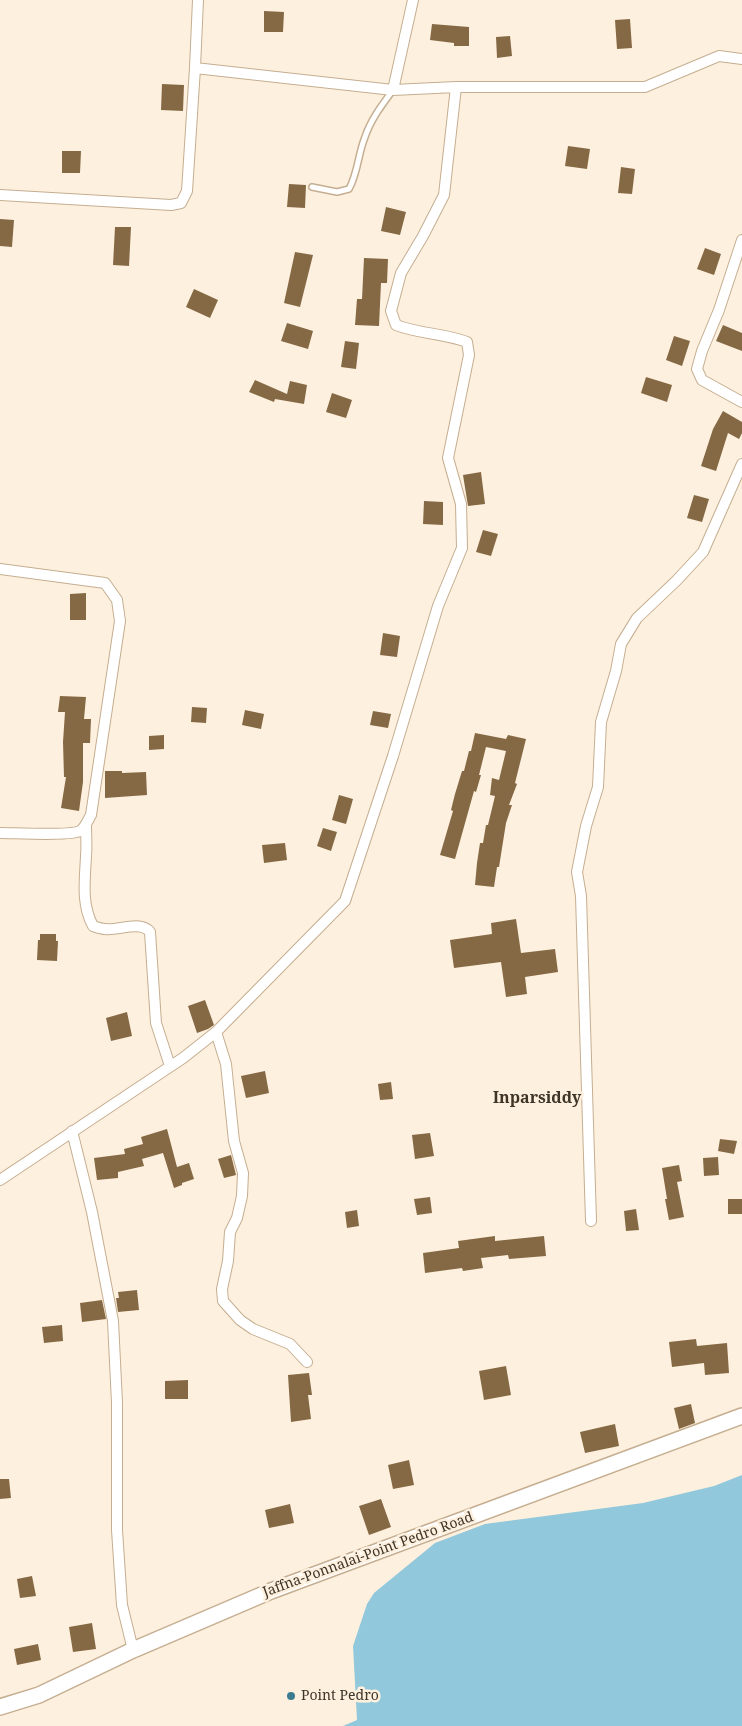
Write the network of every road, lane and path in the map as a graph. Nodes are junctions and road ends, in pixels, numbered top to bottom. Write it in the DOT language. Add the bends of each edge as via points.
graph roads {
  1 [pos="198,0"];
  2 [pos="413,0"];
  3 [pos="742,59"];
  4 [pos="195,68"];
  5 [pos="456,87"];
  6 [pos="393,90"];
  7 [pos="312,187"];
  8 [pos="0,195"];
  9 [pos="742,240"];
  10 [pos="742,402"];
  11 [pos="742,464"];
  12 [pos="0,569"];
  13 [pos="86,825"];
  14 [pos="0,833"];
  15 [pos="216,1032"];
  16 [pos="170,1066"];
  17 [pos="72,1131"];
  18 [pos="0,1180"];
  19 [pos="591,1221"];
  20 [pos="307,1362"];
  21 [pos="742,1416"];
  22 [pos="133,1650"];
  23 [pos="0,1707"];
  1 -- 4 [label="street"];
  2 -- 6 [label="street"];
  3 -- 5 [label="street" via="720,56 645,87"];
  4 -- 6 [label="street"];
  4 -- 8 [label="street" via="187,191 181,203"];
  5 -- 6 [label="street"];
  5 -- 15 [label="street" via="444,194 401,274 391,311 396,325 467,342 469,356 448,458 461,504 462,548 438,606 345,901"];
  6 -- 7 [label="lane" via="365,137 350,189 337,192"];
  9 -- 10 [label="street" via="697,369 702,380"];
  11 -- 19 [label="street" via="703,552 637,618 621,644 601,722 598,787 577,872 582,896"];
  12 -- 13 [label="street" via="105,583 117,600 120,621 91,815"];
  13 -- 14 [label="street" via="80,831 68,833"];
  13 -- 16 [label="street" via="86,913 92,926 106,929 140,927 150,932 156,1023"];
  15 -- 16 [label="street"];
  15 -- 20 [label="street" via="226,1064 234,1141 243,1172 242,1196 230,1232 223,1301 240,1320 290,1344"];
  16 -- 17 [label="street"];
  17 -- 18 [label="street"];
  17 -- 22 [label="street" via="113,1321 117,1530 122,1605"];
  21 -- 22 [label="main road, Jaffna-Ponnalai-Point Pedro Road" via="270,1591"];
  22 -- 23 [label="main road, Jaffna-Ponnalai-Point Pedro Road" via="39,1695"];
}
